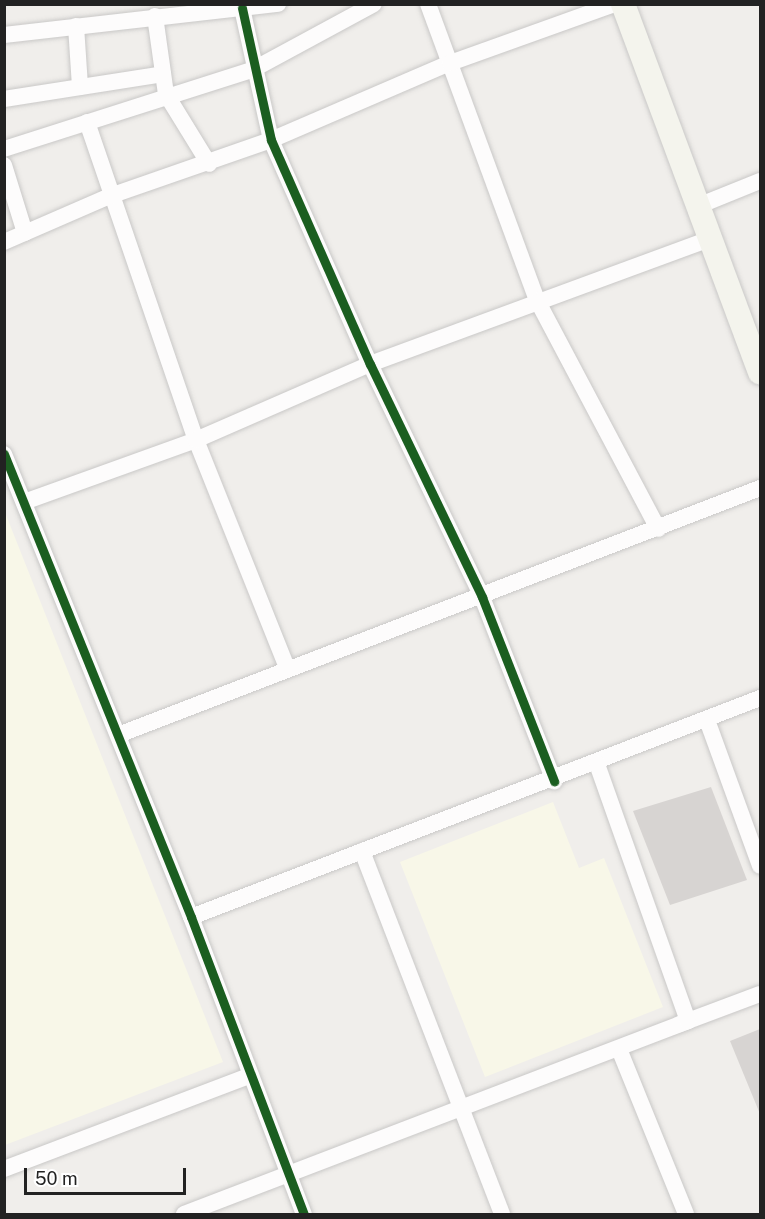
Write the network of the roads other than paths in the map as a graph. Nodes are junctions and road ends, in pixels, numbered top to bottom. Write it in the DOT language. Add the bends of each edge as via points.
graph roads {
  1 [pos="278,4"];
  2 [pos="374,4"];
  3 [pos="428,4"];
  4 [pos="615,4"];
  5 [pos="623,4"];
  6 [pos="242,8"];
  7 [pos="199,9"];
  8 [pos="155,16"];
  9 [pos="76,26"];
  10 [pos="4,35"];
  11 [pos="450,63"];
  12 [pos="254,69"];
  13 [pos="163,74"];
  14 [pos="80,87"];
  15 [pos="166,94"];
  16 [pos="4,99"];
  17 [pos="87,122"];
  18 [pos="271,140"];
  19 [pos="4,149"];
  20 [pos="209,164"];
  21 [pos="4,165"];
  22 [pos="760,182"];
  23 [pos="110,196"];
  24 [pos="698,206"];
  25 [pos="25,233"];
  26 [pos="712,238"];
  27 [pos="4,242"];
  28 [pos="537,300"];
  29 [pos="370,364"];
  30 [pos="760,372"];
  31 [pos="196,440"];
  32 [pos="4,454"];
  33 [pos="760,488"];
  34 [pos="24,502"];
  35 [pos="658,529"];
  36 [pos="482,597"];
  37 [pos="287,668"];
  38 [pos="760,698"];
  39 [pos="707,720"];
  40 [pos="118,735"];
  41 [pos="597,764"];
  42 [pos="554,781"];
  43 [pos="363,851"];
  44 [pos="760,866"];
  45 [pos="191,917"];
  46 [pos="760,994"];
  47 [pos="677,1025"];
  48 [pos="619,1049"];
  49 [pos="251,1075"];
  50 [pos="463,1110"];
  51 [pos="4,1169"];
  52 [pos="289,1172"];
  53 [pos="184,1215"];
  54 [pos="304,1215"];
  55 [pos="502,1215"];
  56 [pos="686,1215"];
  1 -- 6 [label="street"];
  2 -- 12 [label="street"];
  3 -- 11 [label="street"];
  4 -- 11 [label="street"];
  5 -- 24 [label="main road"];
  6 -- 7 [label="street"];
  6 -- 12 [label="street"];
  7 -- 8 [label="street"];
  8 -- 9 [label="street"];
  8 -- 13 [label="street"];
  9 -- 10 [label="street"];
  9 -- 14 [label="street"];
  11 -- 18 [label="street"];
  11 -- 28 [label="street"];
  12 -- 15 [label="street"];
  12 -- 18 [label="street"];
  13 -- 14 [label="street"];
  13 -- 15 [label="street"];
  14 -- 16 [label="street"];
  15 -- 17 [label="street"];
  15 -- 20 [label="street"];
  17 -- 19 [label="street"];
  17 -- 23 [label="street"];
  18 -- 20 [label="street"];
  18 -- 29 [label="street"];
  20 -- 23 [label="street"];
  21 -- 25 [label="street"];
  22 -- 24 [label="street"];
  23 -- 25 [label="street"];
  23 -- 31 [label="street"];
  24 -- 26 [label="main road"];
  25 -- 27 [label="street"];
  26 -- 28 [label="street"];
  26 -- 30 [label="main road"];
  28 -- 29 [label="street"];
  28 -- 35 [label="street"];
  29 -- 31 [label="street"];
  29 -- 36 [label="street"];
  31 -- 34 [label="street"];
  31 -- 37 [label="street"];
  32 -- 34 [label="street"];
  33 -- 35 [label="street"];
  34 -- 40 [label="street"];
  35 -- 36 [label="street"];
  36 -- 37 [label="street"];
  36 -- 42 [label="street"];
  37 -- 40 [label="street"];
  38 -- 39 [label="street"];
  39 -- 41 [label="street"];
  39 -- 44 [label="street"];
  40 -- 45 [label="street"];
  41 -- 42 [label="street"];
  41 -- 47 [label="street" via="688,1021"];
  42 -- 43 [label="street"];
  43 -- 45 [label="street"];
  43 -- 50 [label="street"];
  45 -- 49 [label="street"];
  46 -- 47 [label="street"];
  47 -- 48 [label="street"];
  48 -- 50 [label="street"];
  48 -- 56 [label="street"];
  49 -- 51 [label="street"];
  49 -- 52 [label="street"];
  50 -- 52 [label="street"];
  50 -- 55 [label="street"];
  52 -- 53 [label="street"];
  52 -- 54 [label="street"];
}
